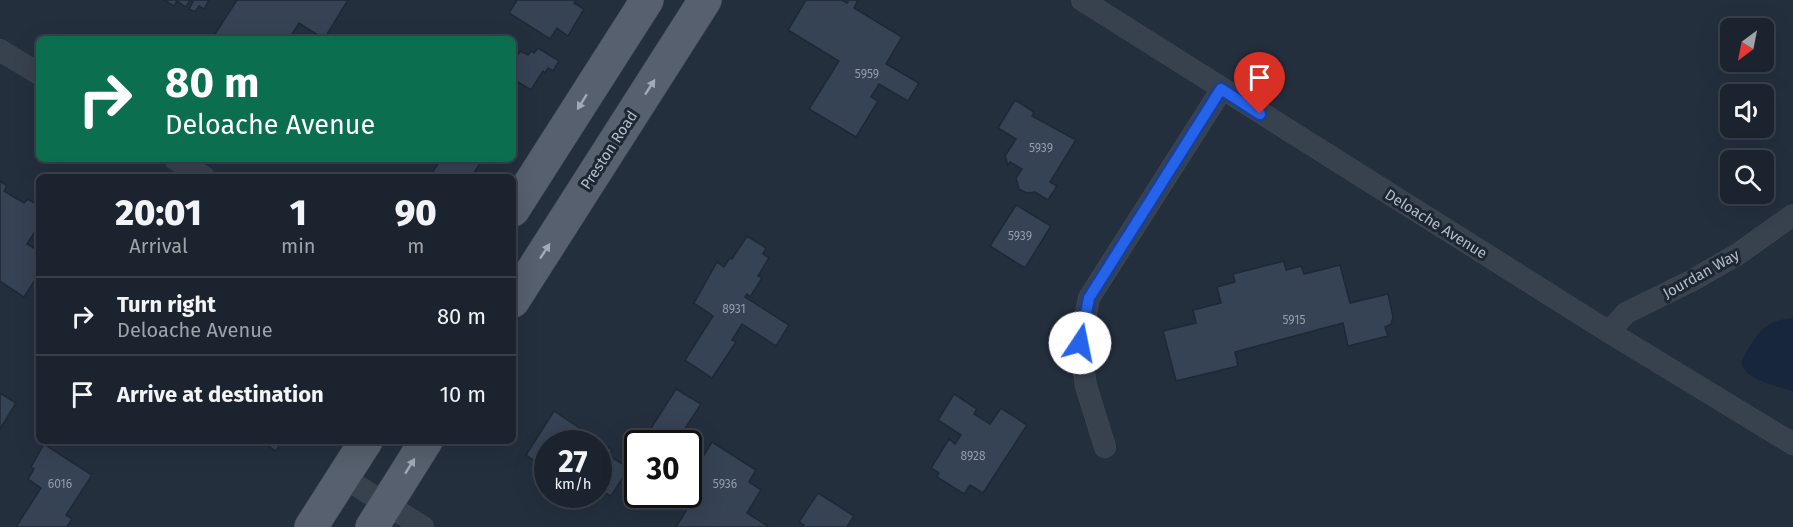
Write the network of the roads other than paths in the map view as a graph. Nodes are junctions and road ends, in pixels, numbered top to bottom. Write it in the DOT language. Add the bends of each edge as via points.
graph roads {
  1 [pos="647,0"];
  2 [pos="705,0"];
  3 [pos="1082,0"];
  4 [pos="0,50"];
  5 [pos="36,72"];
  6 [pos="1221,89"];
  7 [pos="180,162"];
  8 [pos="199,174"];
  9 [pos="516,205"];
  10 [pos="1793,215"];
  11 [pos="516,296"];
  12 [pos="1609,332"];
  13 [pos="364,444"];
  14 [pos="424,444"];
  15 [pos="1793,444"];
  16 [pos="1105,447"];
  17 [pos="343,477"];
  18 [pos="380,516"];
  19 [pos="311,527"];
  20 [pos="423,527"];
  1 -- 9 [label="main road, one-way"];
  11 -- 2 [label="main road, Preston Road, one-way"];
  3 -- 6 [label="street, Deloache Avenue"];
  4 -- 5 [label="street"];
  6 -- 12 [label="street, Deloache Avenue"];
  6 -- 16 [label="street" via="1089,298 1080,343 1086,386"];
  7 -- 8 [label="street"];
  10 -- 12 [label="street, Jourdan Way" via="1738,254 1626,313"];
  12 -- 15 [label="street, Deloache Avenue"];
  13 -- 17 [label="main road"];
  18 -- 14 [label="main road, one-way"];
  17 -- 18 [label="street"];
  17 -- 19 [label="main road"];
  18 -- 20 [label="street"];
}
